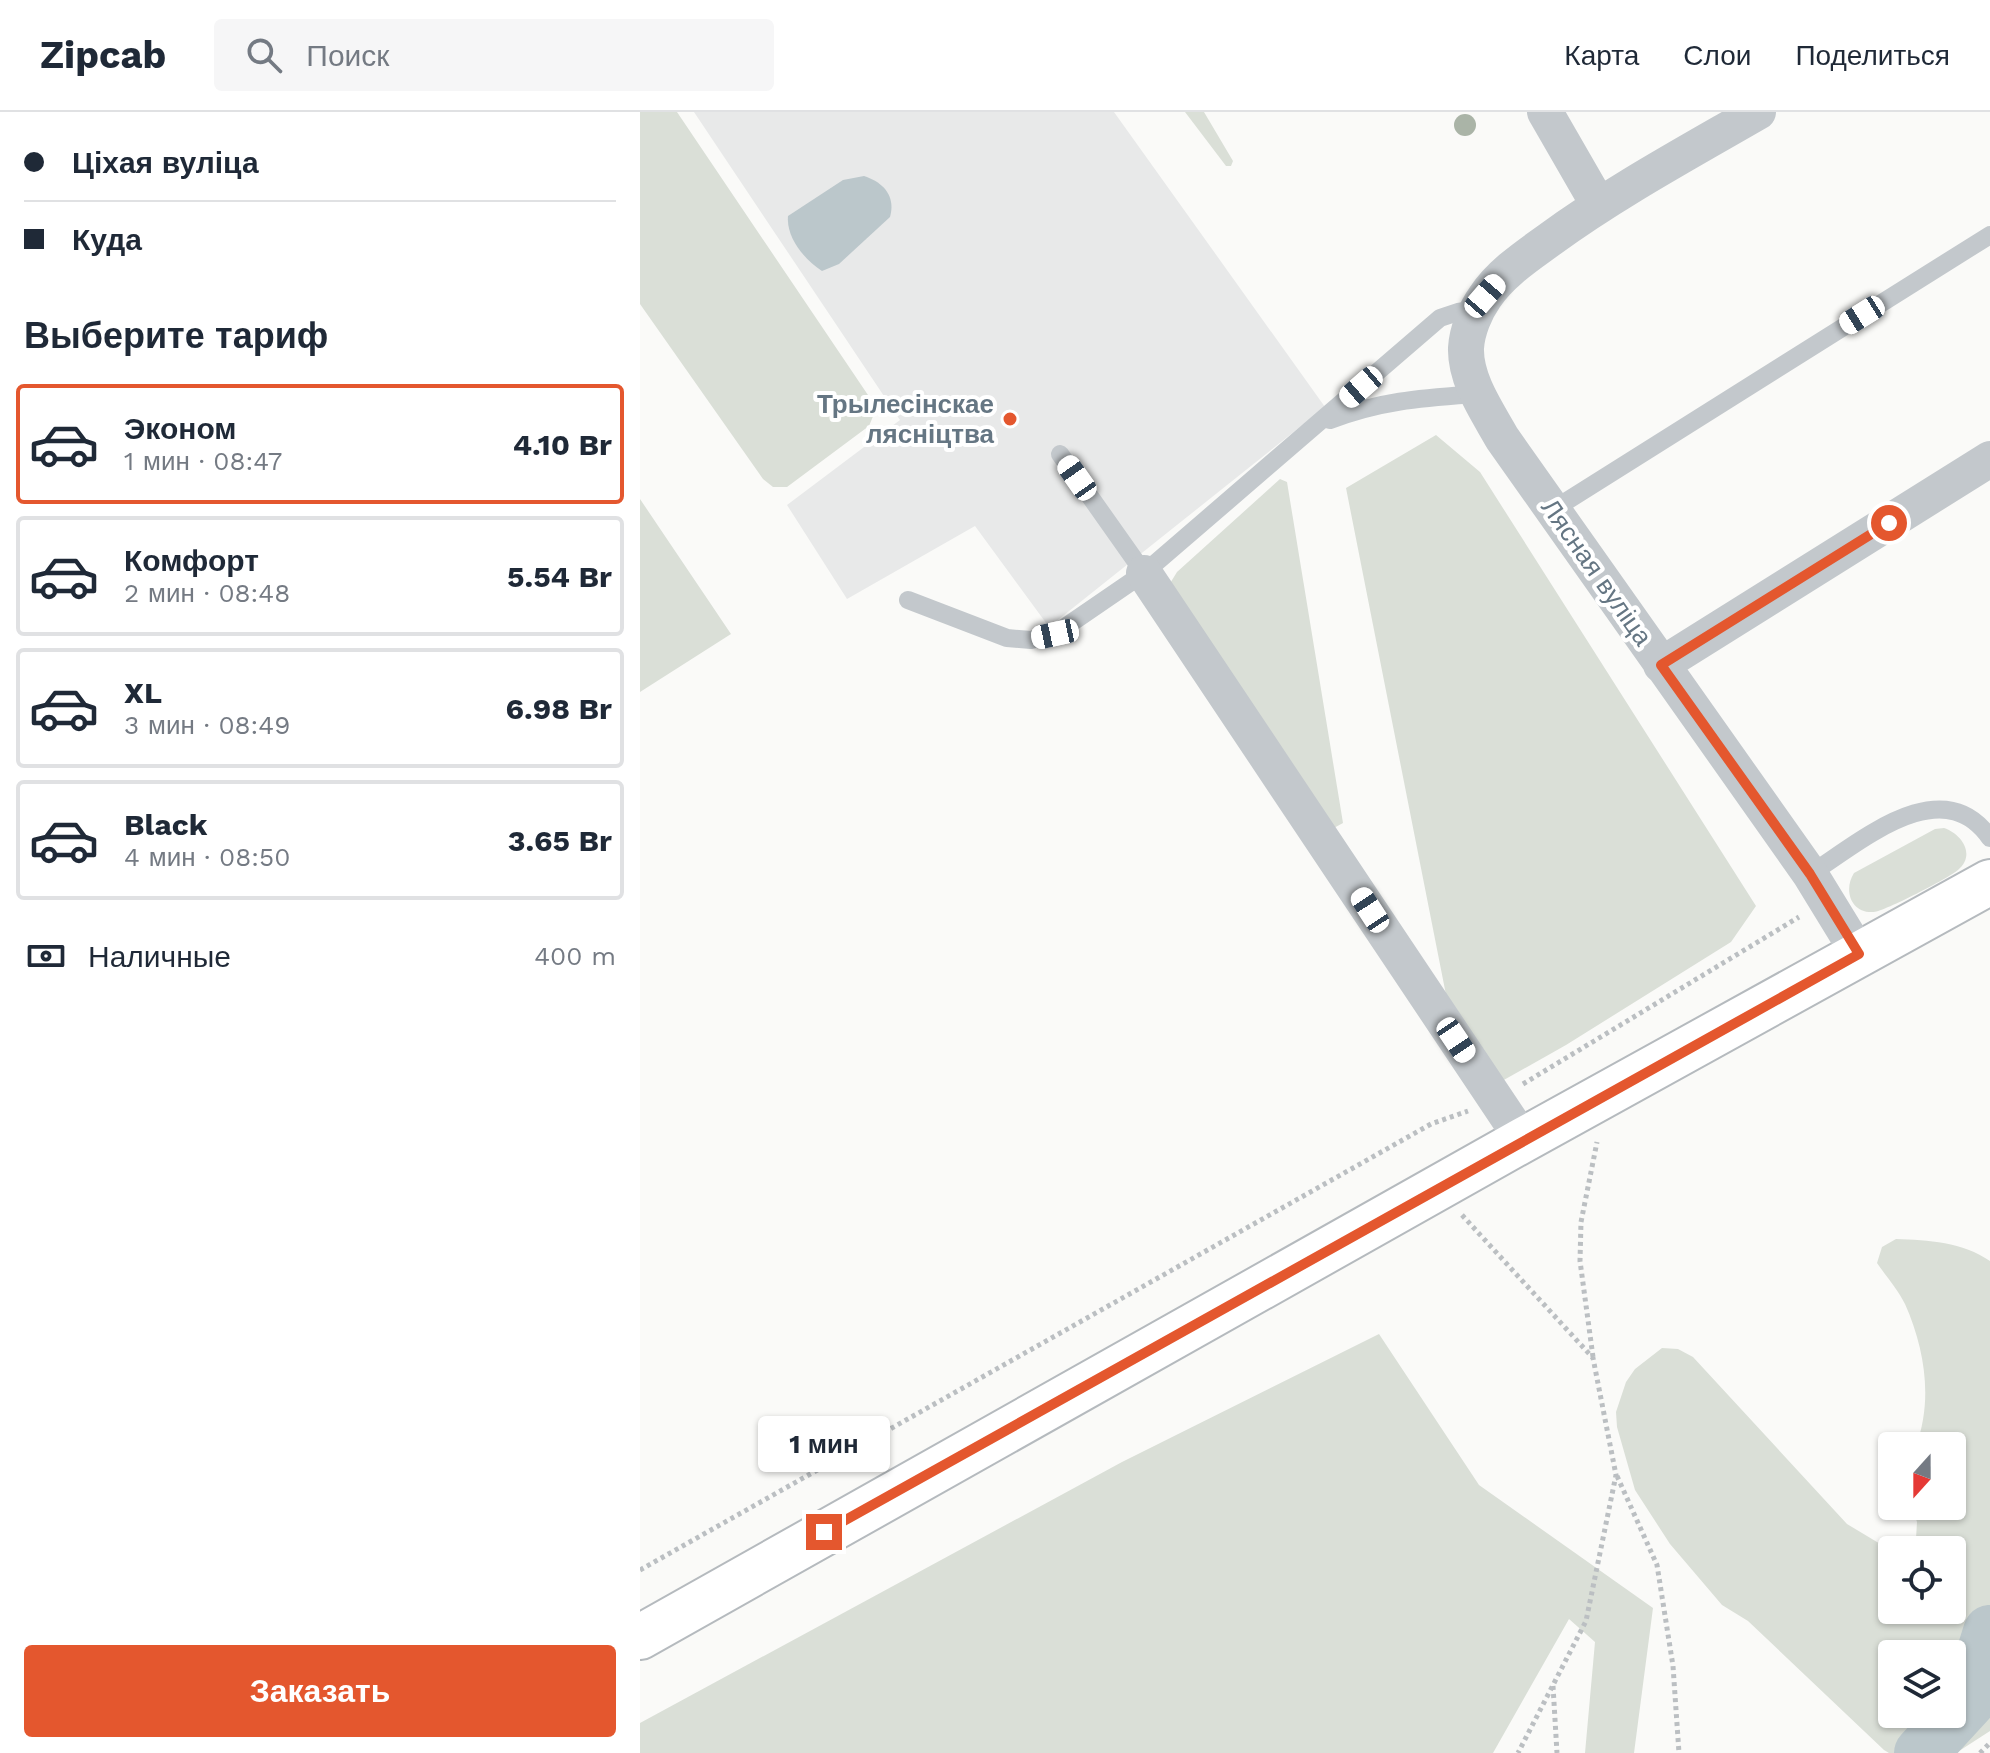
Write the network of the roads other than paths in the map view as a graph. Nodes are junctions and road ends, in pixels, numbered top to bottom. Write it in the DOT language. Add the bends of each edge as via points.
graph roads {
  1 [pos="1545,112"];
  2 [pos="1758,112"];
  3 [pos="1598,204"];
  4 [pos="1990,235"];
  5 [pos="1482,303"];
  6 [pos="1478,394"];
  7 [pos="1317,426"];
  8 [pos="1060,454"];
  9 [pos="1990,459"];
  10 [pos="1554,509"];
  11 [pos="1144,573"];
  12 [pos="908,600"];
  13 [pos="1661,665"];
  14 [pos="1990,838"];
  15 [pos="1990,882"];
  16 [pos="1818,887"];
  17 [pos="1859,954"];
  18 [pos="1523,1140"];
  19 [pos="640,1637"];
  1 -- 3 [label="street"];
  2 -- 3 [label="street"];
  3 -- 5 [label="street" via="1504,275"];
  4 -- 10 [label="lane"];
  5 -- 6 [label="street, Лясная вуліца" via="1466,348"];
  5 -- 7 [label="lane" via="1440,318"];
  6 -- 7 [label="lane" via="1398,400"];
  6 -- 10 [label="street, Лясная вуліца" via="1502,438"];
  7 -- 11 [label="lane"];
  8 -- 11 [label="lane"];
  9 -- 13 [label="street"];
  10 -- 13 [label="street, Лясная вуліца"];
  11 -- 12 [label="lane" via="1055,634 1031,640 1007,638"];
  11 -- 18 [label="street"];
  13 -- 16 [label="street, Лясная вуліца"];
  14 -- 16 [label="lane" via="1979,823 1951,808 1924,810 1895,820"];
  15 -- 17 [label="main road"];
  16 -- 17 [label="street, Лясная вуліца"];
  17 -- 18 [label="main road"];
  18 -- 19 [label="main road"];
}
